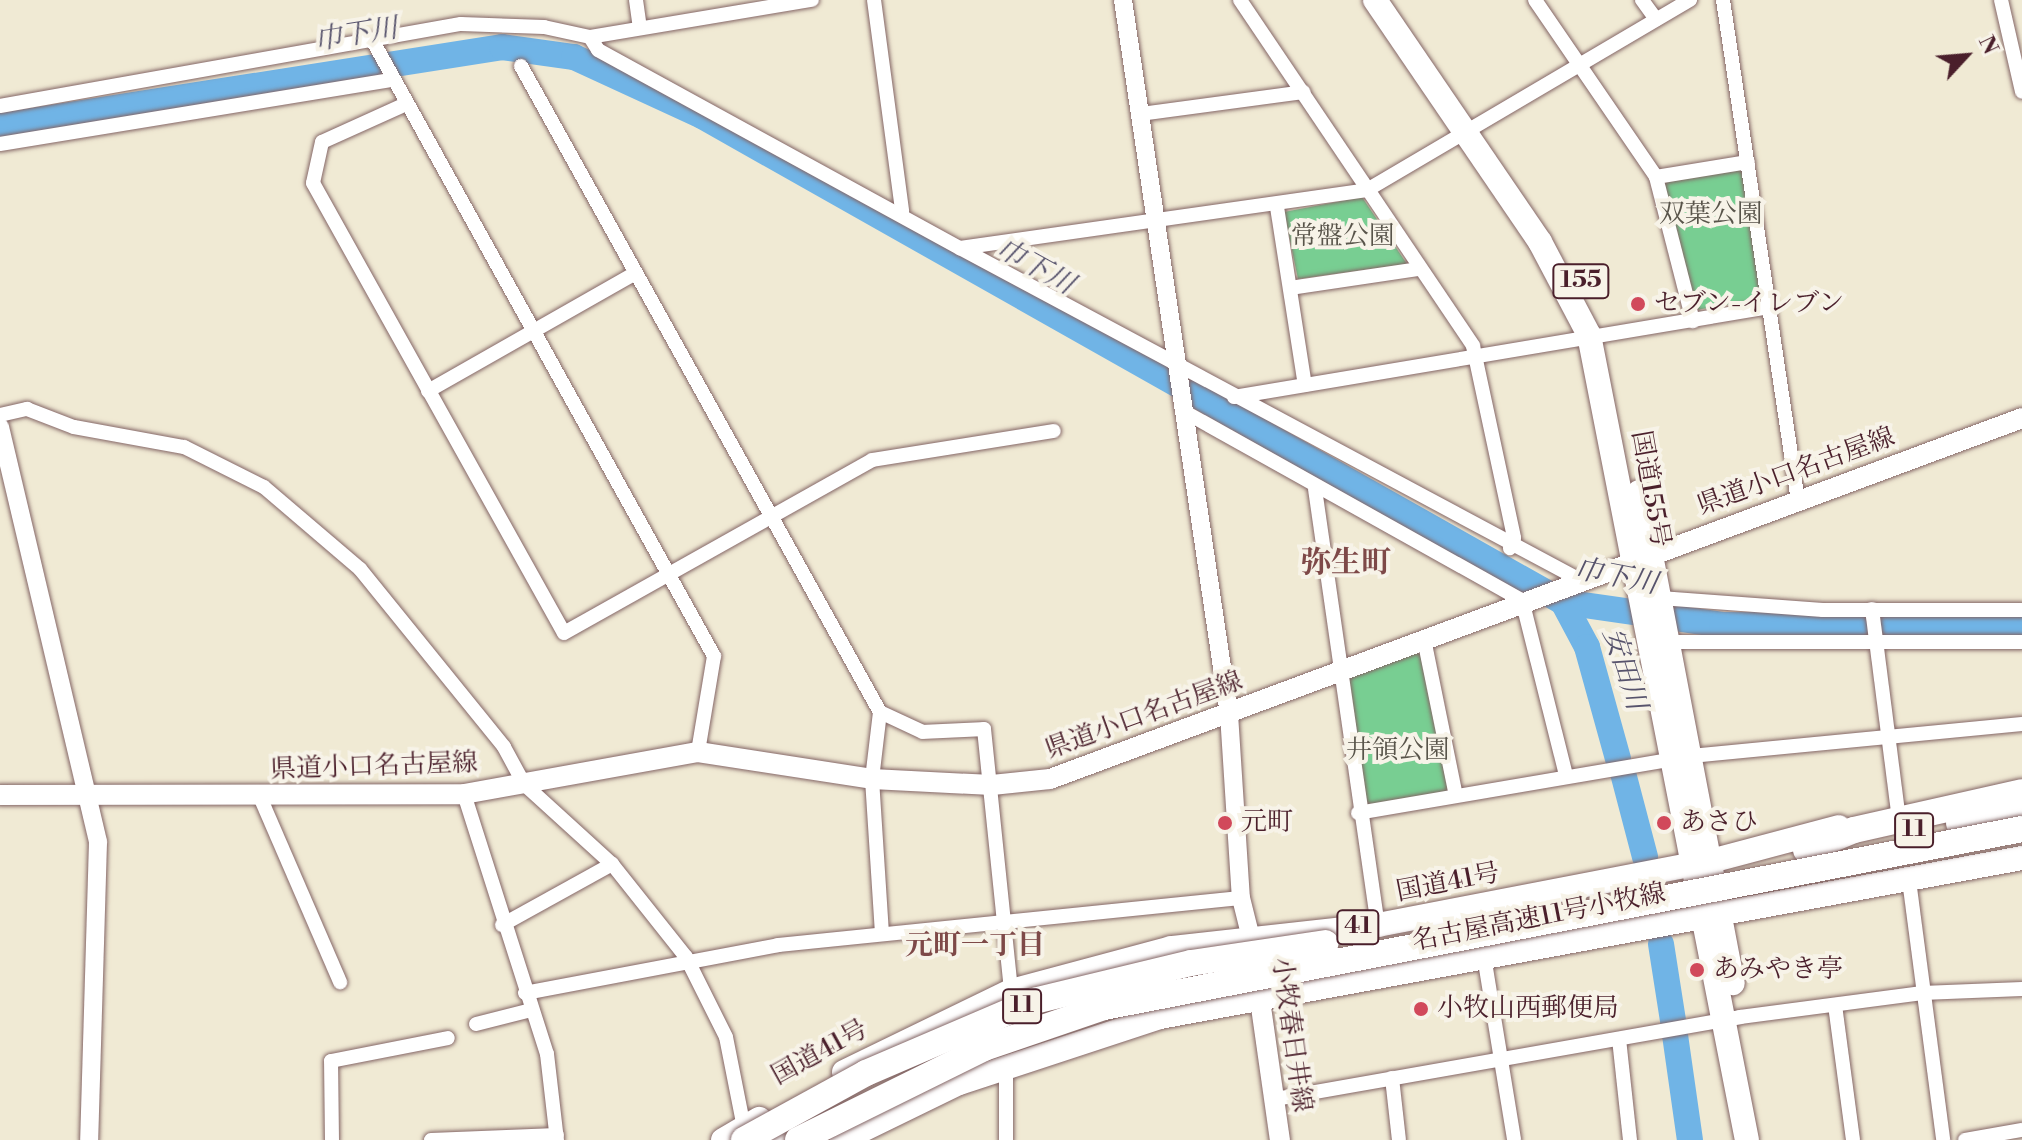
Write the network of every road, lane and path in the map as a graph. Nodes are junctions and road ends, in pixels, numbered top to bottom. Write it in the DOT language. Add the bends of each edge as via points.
graph roads {
  1 [pos="636,0"];
  2 [pos="812,0"];
  3 [pos="874,0"];
  4 [pos="1123,0"];
  5 [pos="1240,0"];
  6 [pos="1375,0"];
  7 [pos="1393,0"];
  8 [pos="1535,0"];
  9 [pos="1642,0"];
  10 [pos="1690,0"];
  11 [pos="1723,0"];
  12 [pos="2001,0"];
  13 [pos="1656,19"];
  14 [pos="640,27"];
  15 [pos="590,37"];
  16 [pos="2015,39"];
  17 [pos="375,46"];
  18 [pos="1578,64"];
  19 [pos="521,66"];
  20 [pos="390,77"];
  21 [pos="1304,92"];
  22 [pos="2022,92"];
  23 [pos="406,104"];
  24 [pos="0,106"];
  25 [pos="1141,114"];
  26 [pos="1473,131"];
  27 [pos="0,144"];
  28 [pos="1748,162"];
  29 [pos="1656,177"];
  30 [pos="1367,190"];
  31 [pos="1277,207"];
  32 [pos="902,211"];
  33 [pos="1157,220"];
  34 [pos="960,248"];
  35 [pos="1418,269"];
  36 [pos="636,273"];
  37 [pos="1290,288"];
  38 [pos="1770,307"];
  39 [pos="1693,321"];
  40 [pos="533,333"];
  41 [pos="1596,334"];
  42 [pos="1475,353"];
  43 [pos="1178,366"];
  44 [pos="1305,385"];
  45 [pos="428,391"];
  46 [pos="1234,397"];
  47 [pos="1185,412"];
  48 [pos="0,415"];
  49 [pos="2022,418"];
  50 [pos="0,427"];
  51 [pos="1054,431"];
  52 [pos="1315,489"];
  53 [pos="1798,501"];
  54 [pos="771,516"];
  55 [pos="1510,548"];
  56 [pos="1642,554"];
  57 [pos="668,576"];
  58 [pos="1578,579"];
  59 [pos="1522,600"];
  60 [pos="1872,609"];
  61 [pos="2022,610"];
  62 [pos="1659,619"];
  63 [pos="1424,639"];
  64 [pos="1874,641"];
  65 [pos="2022,642"];
  66 [pos="1338,672"];
  67 [pos="880,712"];
  68 [pos="1229,714"];
  69 [pos="2022,724"];
  70 [pos="1886,739"];
  71 [pos="698,752"];
  72 [pos="1682,758"];
  73 [pos="1566,775"];
  74 [pos="872,779"];
  75 [pos="524,784"];
  76 [pos="992,785"];
  77 [pos="2022,786"];
  78 [pos="91,792"];
  79 [pos="1455,792"];
  80 [pos="2022,792"];
  81 [pos="464,794"];
  82 [pos="0,795"];
  83 [pos="260,797"];
  84 [pos="1898,811"];
  85 [pos="1358,813"];
  86 [pos="2022,813"];
  87 [pos="2022,829"];
  88 [pos="1806,850"];
  89 [pos="2022,858"];
  90 [pos="1702,862"];
  91 [pos="612,864"];
  92 [pos="1909,880"];
  93 [pos="1241,898"];
  94 [pos="1712,915"];
  95 [pos="1003,920"];
  96 [pos="502,925"];
  97 [pos="1378,925"];
  98 [pos="882,932"];
  99 [pos="1251,938"];
  100 [pos="1324,944"];
  101 [pos="1484,956"];
  102 [pos="686,957"];
  103 [pos="340,982"];
  104 [pos="2022,989"];
  105 [pos="1011,991"];
  106 [pos="525,993"];
  107 [pos="1922,993"];
  108 [pos="1260,996"];
  109 [pos="1835,1005"];
  110 [pos="531,1010"];
  111 [pos="1732,1019"];
  112 [pos="476,1024"];
  113 [pos="448,1038"];
  114 [pos="1619,1039"];
  115 [pos="1505,1059"];
  116 [pos="1006,1065"];
  117 [pos="1392,1078"];
  118 [pos="1276,1099"];
  119 [pos="2022,1130"];
  120 [pos="737,1136"];
  121 [pos="557,1138"];
  122 [pos="89,1140"];
  123 [pos="332,1140"];
  124 [pos="431,1140"];
  125 [pos="776,1140"];
  126 [pos="798,1140"];
  127 [pos="842,1140"];
  128 [pos="1006,1140"];
  129 [pos="1280,1140"];
  130 [pos="1399,1140"];
  131 [pos="1514,1140"];
  132 [pos="1630,1140"];
  133 [pos="1747,1140"];
  134 [pos="1762,1140"];
  135 [pos="1853,1140"];
  136 [pos="1943,1140"];
  137 [pos="1965,1140"];
  1 -- 14 [label="street"];
  2 -- 14 [label="street"];
  3 -- 32 [label="street"];
  4 -- 25 [label="street"];
  5 -- 21 [label="street"];
  6 -- 26 [label="highway, 国道155号 / 155"];
  7 -- 26 [label="highway, 国道155号 / 155"];
  8 -- 18 [label="street"];
  9 -- 13 [label="street"];
  10 -- 13 [label="street"];
  11 -- 28 [label="street"];
  12 -- 16 [label="street"];
  13 -- 18 [label="street"];
  14 -- 15 [label="street"];
  15 -- 17 [label="street" via="544,27 461,24"];
  15 -- 32 [label="street" via="598,50"];
  16 -- 22 [label="street"];
  17 -- 20 [label="street"];
  17 -- 24 [label="street"];
  18 -- 26 [label="street"];
  18 -- 29 [label="street"];
  19 -- 36 [label="street"];
  20 -- 23 [label="street"];
  20 -- 27 [label="street"];
  21 -- 25 [label="street"];
  21 -- 30 [label="street"];
  23 -- 40 [label="street"];
  23 -- 45 [label="street" via="322,142 313,183"];
  25 -- 33 [label="street"];
  26 -- 30 [label="street"];
  26 -- 41 [label="highway, 国道155号 / 155" via="1567,257"];
  28 -- 29 [label="street"];
  28 -- 38 [label="street"];
  29 -- 39 [label="street"];
  30 -- 31 [label="street"];
  30 -- 35 [label="street"];
  31 -- 33 [label="street"];
  31 -- 37 [label="street"];
  32 -- 34 [label="street"];
  33 -- 34 [label="street"];
  33 -- 43 [label="street"];
  34 -- 43 [label="street"];
  35 -- 37 [label="street"];
  35 -- 42 [label="street"];
  36 -- 40 [label="street"];
  36 -- 54 [label="street"];
  37 -- 44 [label="street"];
  38 -- 39 [label="street"];
  38 -- 53 [label="street"];
  39 -- 41 [label="street"];
  40 -- 45 [label="street"];
  40 -- 57 [label="street"];
  41 -- 42 [label="street"];
  41 -- 56 [label="highway, 国道155号 / 155"];
  42 -- 44 [label="street"];
  42 -- 55 [label="street" via="1514,538"];
  43 -- 46 [label="street"];
  43 -- 47 [label="street"];
  44 -- 46 [label="street"];
  45 -- 57 [label="street" via="564,633"];
  46 -- 55 [label="street"];
  47 -- 52 [label="street"];
  47 -- 68 [label="street"];
  48 -- 75 [label="street" via="27,409 74,427 184,447 264,487 394,604 424,656 504,747"];
  49 -- 53 [label="main road, 県道小口名古屋線"];
  50 -- 78 [label="street"];
  51 -- 54 [label="street" via="872,460"];
  52 -- 59 [label="street"];
  52 -- 66 [label="street"];
  53 -- 56 [label="main road, 県道小口名古屋線"];
  54 -- 57 [label="street"];
  54 -- 67 [label="street"];
  55 -- 58 [label="street"];
  56 -- 58 [label="main road, 県道小口名古屋線"];
  56 -- 62 [label="highway, 国道155号 / 155"];
  57 -- 71 [label="street" via="714,656"];
  58 -- 59 [label="main road, 県道小口名古屋線"];
  59 -- 63 [label="main road, 県道小口名古屋線"];
  59 -- 73 [label="street"];
  60 -- 61 [label="street"];
  60 -- 62 [label="street"];
  60 -- 64 [label="street"];
  62 -- 64 [label="street"];
  62 -- 72 [label="highway, 国道155号 / 155"];
  63 -- 66 [label="main road, 県道小口名古屋線"];
  63 -- 79 [label="street"];
  64 -- 65 [label="street"];
  64 -- 70 [label="street"];
  66 -- 68 [label="main road, 県道小口名古屋線"];
  66 -- 85 [label="street"];
  67 -- 74 [label="street"];
  67 -- 76 [label="street" via="923,732 984,729"];
  68 -- 76 [label="main road, 県道小口名古屋線" via="1088,769"];
  68 -- 93 [label="street"];
  69 -- 70 [label="street"];
  70 -- 72 [label="street"];
  70 -- 84 [label="street"];
  71 -- 74 [label="main road, 県道小口名古屋線"];
  71 -- 75 [label="main road, 県道小口名古屋線"];
  72 -- 73 [label="street"];
  72 -- 90 [label="highway, 国道155号 / 155"];
  73 -- 79 [label="street"];
  74 -- 76 [label="main road, 県道小口名古屋線"];
  74 -- 98 [label="street"];
  75 -- 81 [label="main road, 県道小口名古屋線"];
  75 -- 91 [label="street"];
  76 -- 95 [label="street"];
  77 -- 84 [label="highway, 国道41号 / 41"];
  78 -- 82 [label="main road, 県道小口名古屋線"];
  78 -- 83 [label="main road, 県道小口名古屋線"];
  78 -- 122 [label="street" via="98,842"];
  79 -- 85 [label="street"];
  80 -- 88 [label="highway" via="1854,830"];
  81 -- 83 [label="main road, 県道小口名古屋線"];
  81 -- 96 [label="street"];
  83 -- 103 [label="street"];
  84 -- 90 [label="highway, 国道41号 / 41"];
  85 -- 97 [label="street"];
  86 -- 88 [label="highway, 11"];
  87 -- 126 [label="highway, 名古屋高速11号小牧線 / 11, bridge" via="1104,1007 984,1048"];
  88 -- 100 [label="highway, 名古屋高速11号小牧線 / 11"];
  89 -- 92 [label="highway, 41"];
  90 -- 94 [label="highway, 国道155号 / 155"];
  90 -- 97 [label="highway, 国道41号 / 41"];
  91 -- 96 [label="street"];
  91 -- 102 [label="street"];
  92 -- 94 [label="highway, 41"];
  92 -- 107 [label="street"];
  93 -- 95 [label="street"];
  93 -- 99 [label="street"];
  94 -- 101 [label="highway, 41"];
  94 -- 111 [label="highway, 国道155号 / 155"];
  95 -- 98 [label="street"];
  95 -- 105 [label="street"];
  96 -- 106 [label="street"];
  97 -- 99 [label="highway, 国道41号 / 41"];
  98 -- 102 [label="street"];
  99 -- 105 [label="highway, 国道41号 / 41" via="1171,948"];
  99 -- 108 [label="main road, 小牧春日井線"];
  100 -- 120 [label="highway, 名古屋高速11号小牧線 / 11, bridge" via="1191,963 1034,1001 878,1067"];
  100 -- 125 [label="highway, bridge" via="1042,1011"];
  101 -- 108 [label="highway, 41"];
  101 -- 115 [label="street"];
  102 -- 106 [label="street"];
  102 -- 120 [label="street" via="726,1037"];
  104 -- 107 [label="street"];
  105 -- 120 [label="highway, 国道41号 / 41" via="904,1038"];
  106 -- 110 [label="street"];
  107 -- 109 [label="street"];
  107 -- 136 [label="street"];
  108 -- 116 [label="highway, 41" via="1160,1017"];
  108 -- 118 [label="main road, 小牧春日井線"];
  109 -- 111 [label="street"];
  109 -- 135 [label="street"];
  110 -- 112 [label="street"];
  110 -- 121 [label="street" via="547,1054"];
  111 -- 114 [label="street"];
  111 -- 133 [label="highway, 国道155号 / 155"];
  111 -- 134 [label="highway, 国道155号 / 155"];
  113 -- 123 [label="street" via="331,1061"];
  114 -- 115 [label="street"];
  114 -- 132 [label="street"];
  115 -- 117 [label="street"];
  115 -- 131 [label="street"];
  116 -- 127 [label="highway, 41"];
  116 -- 128 [label="street"];
  117 -- 118 [label="street"];
  117 -- 130 [label="street"];
  118 -- 129 [label="main road, 小牧春日井線"];
  119 -- 137 [label="street"];
  121 -- 124 [label="street"];
}
